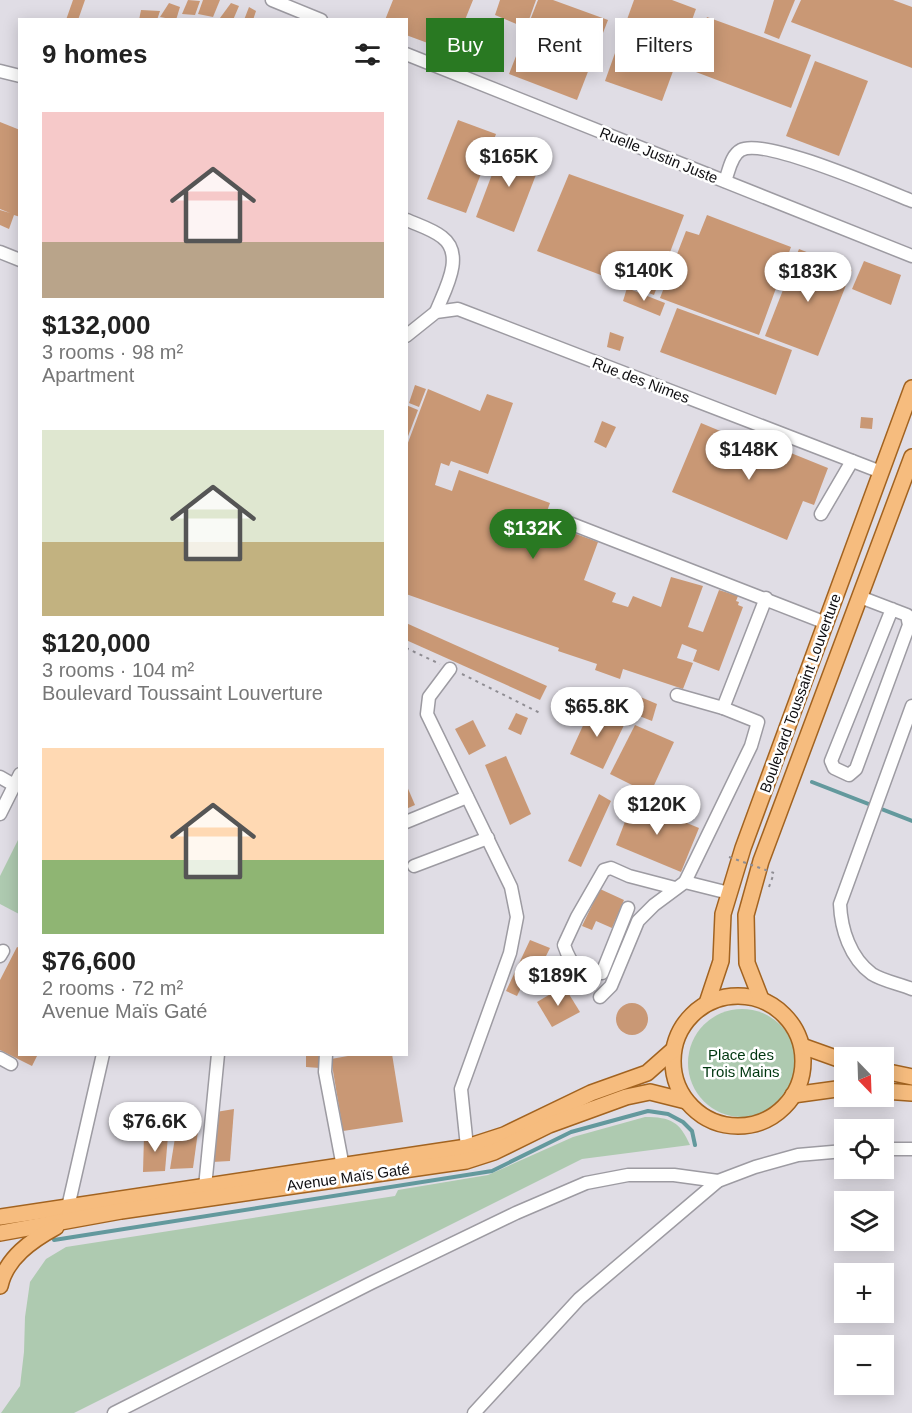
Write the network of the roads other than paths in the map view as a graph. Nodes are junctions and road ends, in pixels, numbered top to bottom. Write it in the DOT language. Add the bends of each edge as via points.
graph roads {
  1 [pos="272,0"];
  2 [pos="316,18"];
  3 [pos="408,55"];
  4 [pos="0,71"];
  5 [pos="18,76"];
  6 [pos="725,181"];
  7 [pos="912,201"];
  8 [pos="408,220"];
  9 [pos="0,252"];
  10 [pos="912,256"];
  11 [pos="18,259"];
  12 [pos="436,312"];
  13 [pos="408,334"];
  14 [pos="912,388"];
  15 [pos="912,457"];
  16 [pos="852,461"];
  17 [pos="881,472"];
  18 [pos="822,514"];
  19 [pos="559,519"];
  20 [pos="860,597"];
  21 [pos="766,598"];
  22 [pos="892,609"];
  23 [pos="826,622"];
  24 [pos="450,669"];
  25 [pos="677,695"];
  26 [pos="912,706"];
  27 [pos="723,708"];
  28 [pos="0,777"];
  29 [pos="17,779"];
  30 [pos="467,797"];
  31 [pos="0,814"];
  32 [pos="408,821"];
  33 [pos="488,838"];
  34 [pos="414,866"];
  35 [pos="680,885"];
  36 [pos="729,893"];
  37 [pos="628,908"];
  38 [pos="912,988"];
  39 [pos="600,997"];
  40 [pos="761,999"];
  41 [pos="707,1003"];
  42 [pos="802,1046"];
  43 [pos="673,1050"];
  44 [pos="104,1056"];
  45 [pos="218,1056"];
  46 [pos="326,1056"];
  47 [pos="834,1057"];
  48 [pos="894,1073"];
  49 [pos="912,1077"];
  50 [pos="834,1089"];
  51 [pos="894,1092"];
  52 [pos="912,1093"];
  53 [pos="793,1095"];
  54 [pos="686,1101"];
  55 [pos="467,1148"];
  56 [pos="894,1149"];
  57 [pos="912,1149"];
  58 [pos="834,1152"];
  59 [pos="343,1167"];
  60 [pos="718,1180"];
  61 [pos="205,1187"];
  62 [pos="68,1214"];
  63 [pos="0,1216"];
  64 [pos="0,1233"];
  65 [pos="0,1286"];
  66 [pos="114,1413"];
  67 [pos="474,1413"];
  1 -- 2 [label="street"];
  3 -- 6 [label="street, Ruelle Justin Juste"];
  4 -- 5 [label="street"];
  6 -- 7 [label="street" via="734,155 743,148 760,148 801,158"];
  6 -- 10 [label="street, Ruelle Justin Juste"];
  8 -- 12 [label="street" via="444,237 453,254 454,267"];
  9 -- 11 [label="street"];
  12 -- 13 [label="street"];
  12 -- 16 [label="street, Rue des Nimes" via="458,309"];
  14 -- 17 [label="main road, Boulevard Toussaint Louverture"];
  15 -- 20 [label="main road, Boulevard Toussaint Louverture"];
  16 -- 17 [label="street, Rue des Nimes"];
  16 -- 18 [label="street"];
  17 -- 23 [label="main road, Boulevard Toussaint Louverture"];
  19 -- 21 [label="street"];
  20 -- 22 [label="street"];
  20 -- 40 [label="main road, Boulevard Toussaint Louverture" via="761,861 746,915 747,963"];
  21 -- 23 [label="street"];
  21 -- 27 [label="street"];
  22 -- 22 [label="street" via="831,761 834,768 849,775 856,769 909,625 907,615"];
  23 -- 36 [label="main road, Boulevard Toussaint Louverture"];
  24 -- 30 [label="street" via="429,697 427,714"];
  25 -- 27 [label="street"];
  26 -- 38 [label="street" via="840,904 841,924 857,957 873,974"];
  27 -- 35 [label="street" via="758,722 751,746"];
  28 -- 29 [label="street"];
  29 -- 31 [label="street"];
  30 -- 32 [label="street"];
  30 -- 33 [label="street"];
  33 -- 34 [label="street"];
  33 -- 55 [label="street" via="511,887 517,917 510,953 461,1089"];
  35 -- 36 [label="street"];
  35 -- 37 [label="street" via="629,876 611,868 604,870 564,945 573,964 585,973 602,974"];
  35 -- 39 [label="street" via="638,921 611,986"];
  36 -- 41 [label="main road, Boulevard Toussaint Louverture" via="723,914 721,961"];
  40 -- 41 [label="main road" via="734,996"];
  40 -- 42 [label="main road" via="780,1010 794,1026"];
  41 -- 43 [label="main road" via="691,1015"];
  42 -- 47 [label="main road"];
  42 -- 53 [label="main road" via="800,1080"];
  43 -- 54 [label="main road" via="677,1085"];
  43 -- 55 [label="main road, Avenue Maïs Gaté" via="647,1073 591,1093 504,1135"];
  44 -- 62 [label="street"];
  45 -- 61 [label="street"];
  46 -- 59 [label="street" via="325,1072"];
  48 -- 49 [label="main road"];
  50 -- 53 [label="main road"];
  51 -- 52 [label="main road"];
  53 -- 54 [label="main road" via="780,1111 762,1122 741,1126 711,1120"];
  54 -- 62 [label="main road, Avenue Maïs Gaté" via="650,1092 626,1096 466,1161"];
  55 -- 59 [label="main road, Avenue Maïs Gaté"];
  56 -- 57 [label="street"];
  58 -- 60 [label="street" via="798,1155"];
  59 -- 61 [label="main road, Avenue Maïs Gaté"];
  60 -- 66 [label="street" via="628,1175 586,1183 381,1278"];
  60 -- 67 [label="street" via="579,1299"];
  61 -- 62 [label="main road, Avenue Maïs Gaté"];
  62 -- 63 [label="main road, Avenue Maïs Gaté"];
  62 -- 64 [label="main road, Avenue Maïs Gaté"];
  62 -- 65 [label="main road" via="17,1254"];
}
